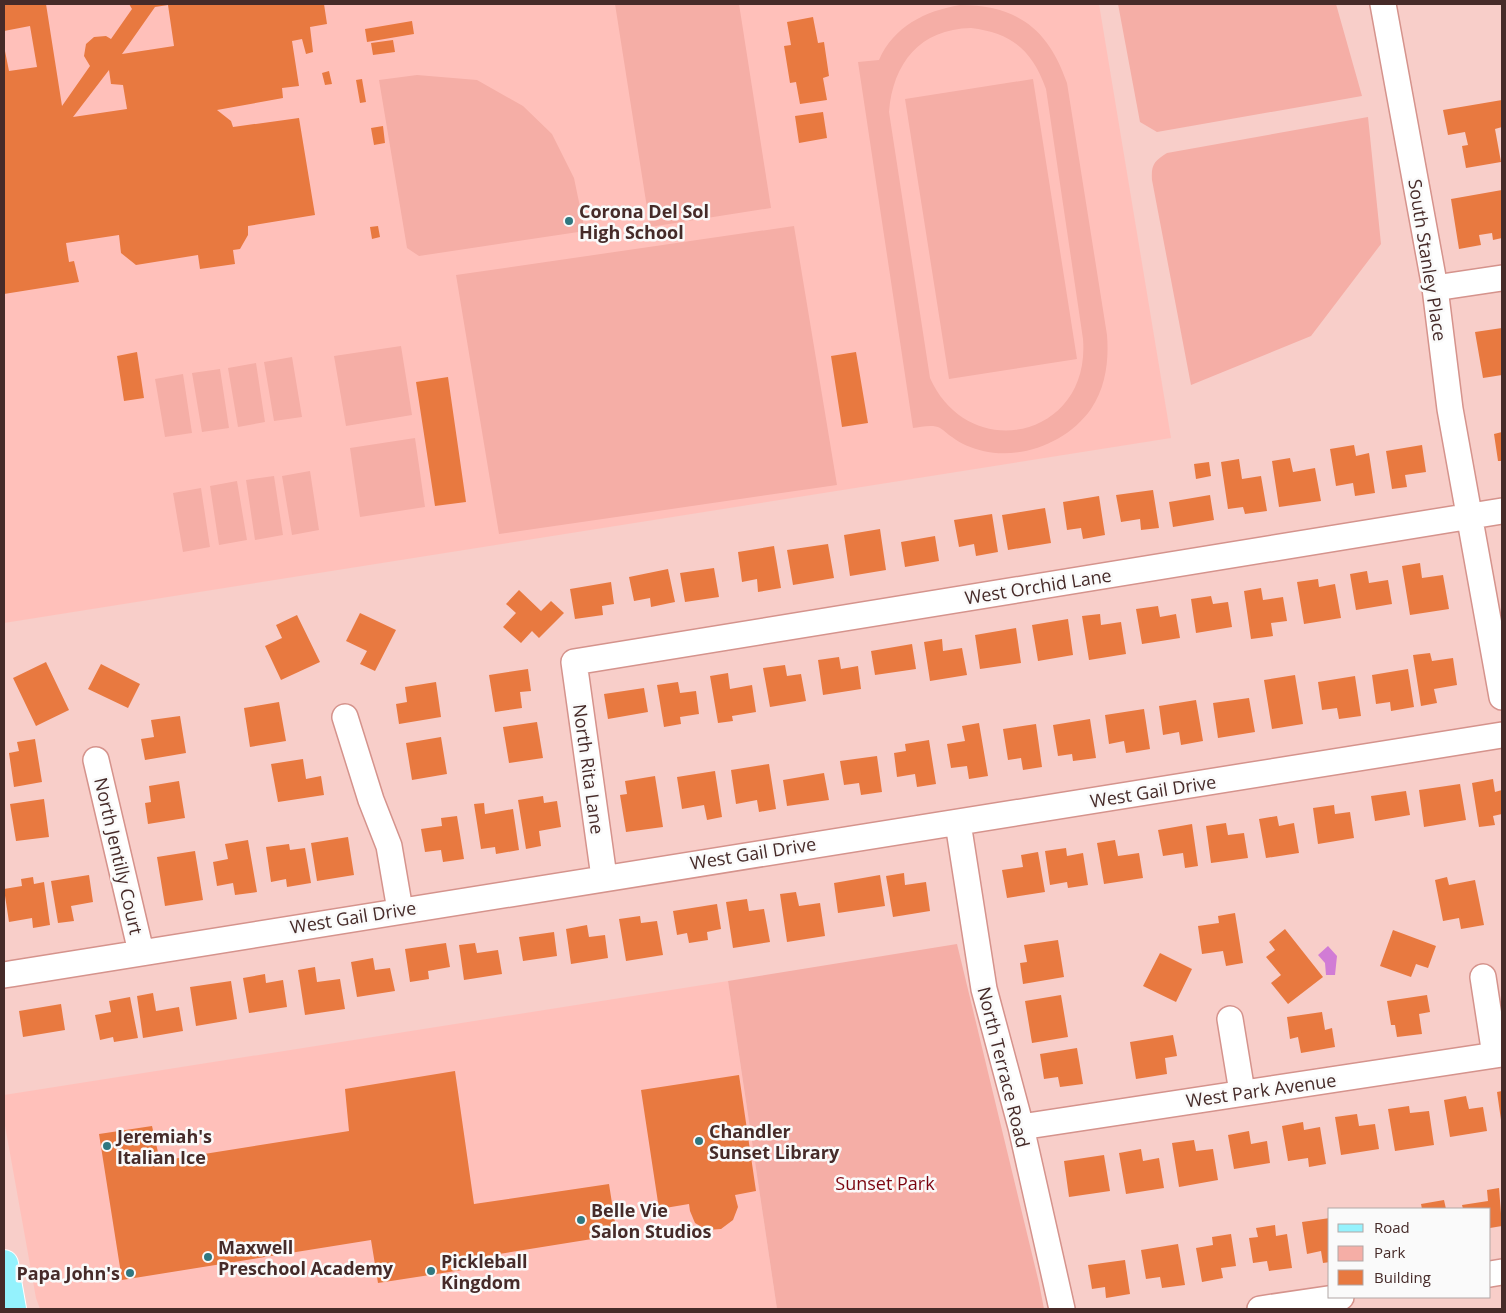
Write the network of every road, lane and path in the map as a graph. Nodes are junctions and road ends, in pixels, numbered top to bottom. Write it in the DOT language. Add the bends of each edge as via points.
graph roads {
  1 [pos="1383,4"];
  2 [pos="1502,278"];
  3 [pos="1435,288"];
  4 [pos="1502,511"];
  5 [pos="1469,516"];
  6 [pos="574,662"];
  7 [pos="1502,697"];
  8 [pos="345,716"];
  9 [pos="1502,735"];
  10 [pos="96,760"];
  11 [pos="958,822"];
  12 [pos="604,877"];
  13 [pos="400,910"];
  14 [pos="141,952"];
  15 [pos="4,975"];
  16 [pos="1483,977"];
  17 [pos="1230,1019"];
  18 [pos="1499,1054"];
  19 [pos="1242,1092"];
  20 [pos="1021,1127"];
  21 [pos="4,1264"];
  22 [pos="1334,1298"];
  23 [pos="12,1309"];
  24 [pos="1062,1309"];
  25 [pos="1260,1309"];
  1 -- 3 [label="street, South Stanley Place"];
  2 -- 3 [label="street"];
  3 -- 5 [label="street, South Stanley Place" via="1449,401"];
  4 -- 5 [label="street, West Orchid Lane"];
  5 -- 6 [label="street, West Orchid Lane"];
  5 -- 7 [label="street, South Stanley Place"];
  6 -- 12 [label="street, North Rita Lane"];
  8 -- 13 [label="street" via="389,846"];
  9 -- 11 [label="street, West Gail Drive"];
  10 -- 14 [label="street, North Jentilly Court"];
  11 -- 12 [label="street, West Gail Drive"];
  11 -- 20 [label="street, North Terrace Road" via="984,990"];
  12 -- 13 [label="street, West Gail Drive"];
  13 -- 14 [label="street, West Gail Drive"];
  14 -- 15 [label="street, West Gail Drive"];
  16 -- 18 [label="street"];
  17 -- 19 [label="street"];
  18 -- 19 [label="street, West Park Avenue"];
  19 -- 20 [label="street, West Park Avenue"];
  20 -- 24 [label="street, North Terrace Road"];
  21 -- 23 [label="main road"];
  22 -- 25 [label="street"];
}
